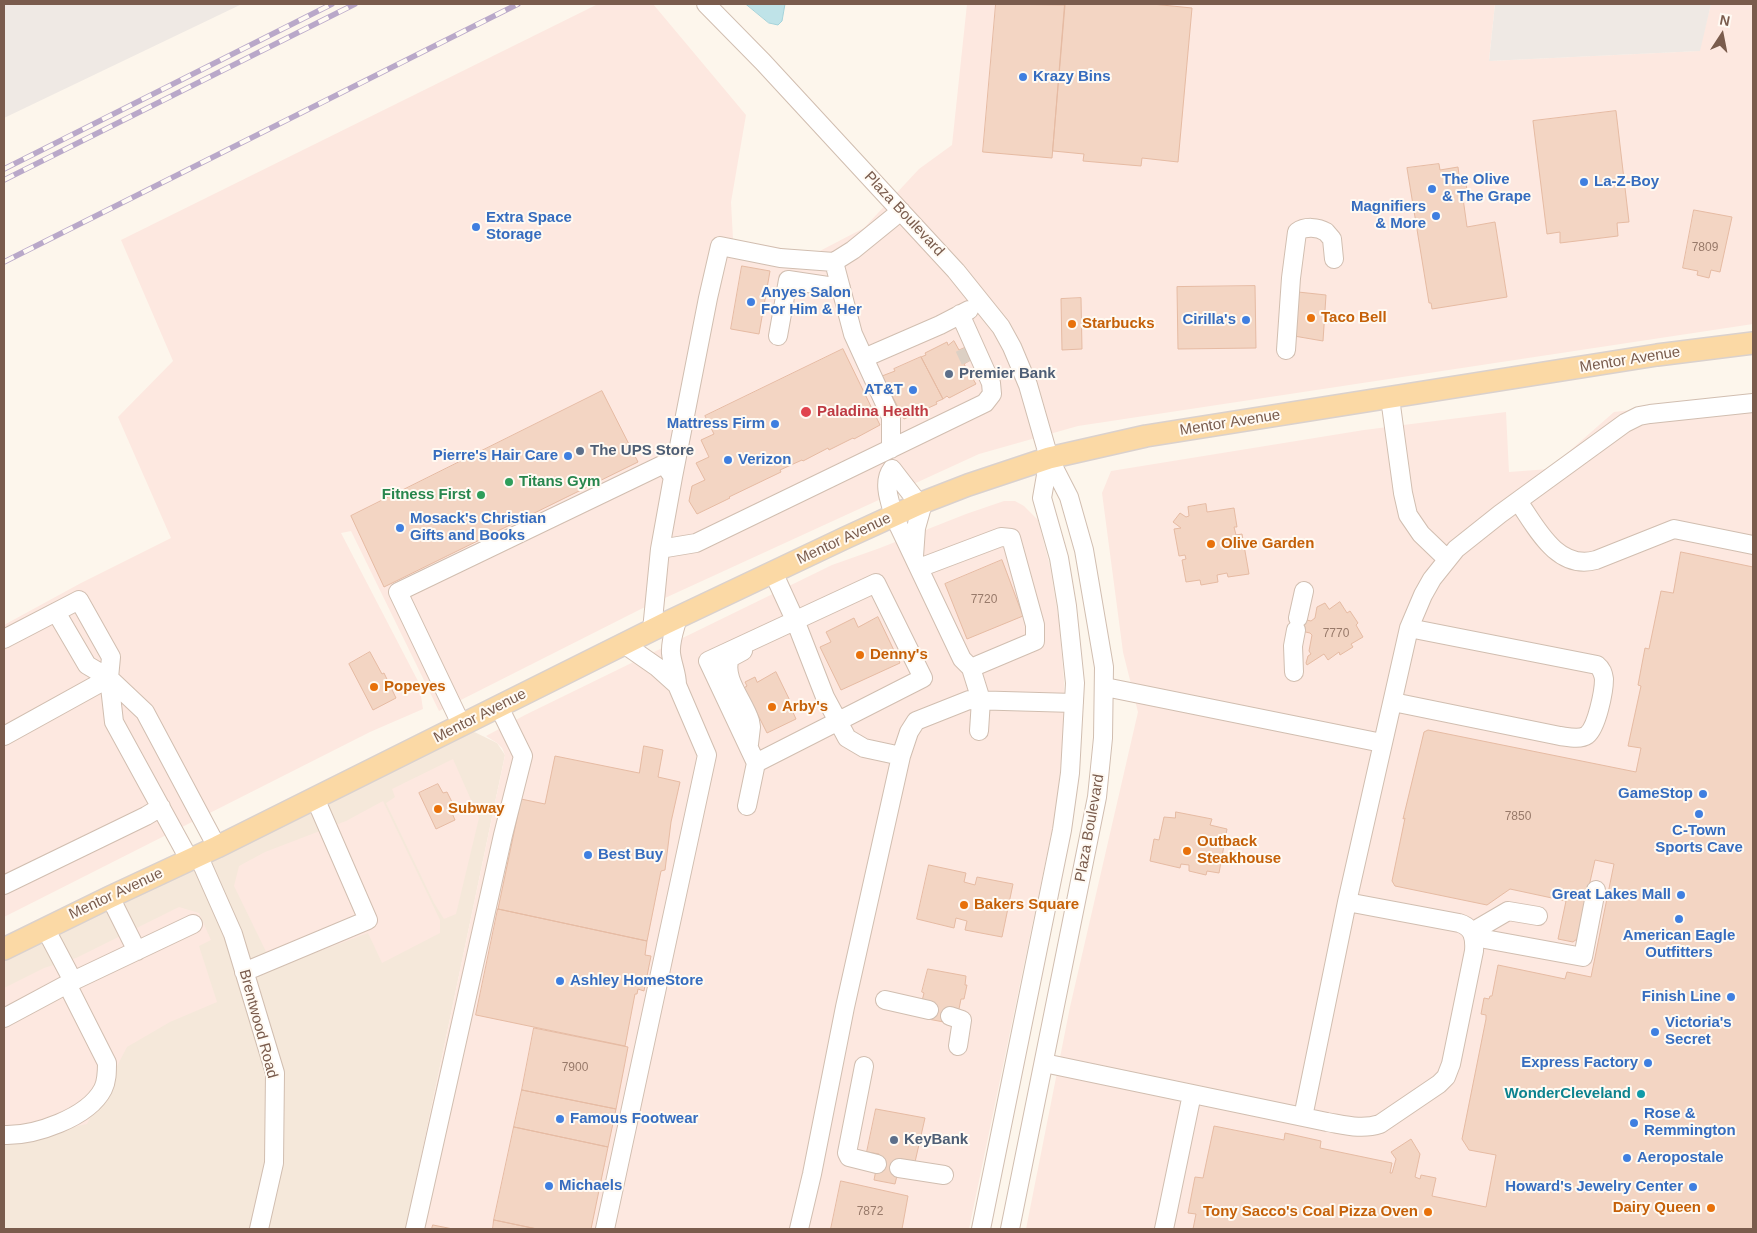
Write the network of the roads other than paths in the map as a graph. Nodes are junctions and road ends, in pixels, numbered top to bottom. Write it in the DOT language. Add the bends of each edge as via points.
graph roads {
  1 [pos="706,4"];
  2 [pos="901,211"];
  3 [pos="1334,259"];
  4 [pos="834,262"];
  5 [pos="841,288"];
  6 [pos="982,302"];
  7 [pos="955,316"];
  8 [pos="778,336"];
  9 [pos="1753,343"];
  10 [pos="1286,350"];
  11 [pos="864,358"];
  12 [pos="1390,398"];
  13 [pos="985,402"];
  14 [pos="1753,403"];
  15 [pos="891,449"];
  16 [pos="1048,458"];
  17 [pos="673,477"];
  18 [pos="1518,501"];
  19 [pos="921,504"];
  20 [pos="894,516"];
  21 [pos="1753,545"];
  22 [pos="660,549"];
  23 [pos="1447,560"];
  24 [pos="916,562"];
  25 [pos="773,572"];
  26 [pos="1304,591"];
  27 [pos="56,612"];
  28 [pos="678,617"];
  29 [pos="795,620"];
  30 [pos="1409,628"];
  31 [pos="652,630"];
  32 [pos="4,638"];
  33 [pos="624,644"];
  34 [pos="971,668"];
  35 [pos="1294,672"];
  36 [pos="109,678"];
  37 [pos="677,685"];
  38 [pos="1104,687"];
  39 [pos="981,700"];
  40 [pos="1393,702"];
  41 [pos="1074,703"];
  42 [pos="499,707"];
  43 [pos="837,721"];
  44 [pos="462,726"];
  45 [pos="979,731"];
  46 [pos="4,736"];
  47 [pos="1382,743"];
  48 [pos="901,756"];
  49 [pos="756,763"];
  50 [pos="314,798"];
  51 [pos="748,806"];
  52 [pos="161,807"];
  53 [pos="202,854"];
  54 [pos="4,886"];
  55 [pos="1596,890"];
  56 [pos="110,897"];
  57 [pos="1347,902"];
  58 [pos="1538,916"];
  59 [pos="193,924"];
  60 [pos="46,928"];
  61 [pos="1473,935"];
  62 [pos="4,949"];
  63 [pos="137,951"];
  64 [pos="244,972"];
  65 [pos="70,983"];
  66 [pos="885,1000"];
  67 [pos="929,1010"];
  68 [pos="950,1016"];
  69 [pos="4,1018"];
  70 [pos="958,1046"];
  71 [pos="1044,1063"];
  72 [pos="864,1066"];
  73 [pos="1192,1094"];
  74 [pos="1303,1117"];
  75 [pos="4,1135"];
  76 [pos="877,1164"];
  77 [pos="899,1168"];
  78 [pos="944,1175"];
  79 [pos="259,1229"];
  80 [pos="415,1229"];
  81 [pos="605,1229"];
  82 [pos="799,1229"];
  83 [pos="981,1229"];
  84 [pos="1010,1229"];
  85 [pos="1164,1229"];
  1 -- 2 [label="street, Plaza Boulevard"];
  2 -- 4 [label="street"];
  2 -- 6 [label="street, Plaza Boulevard"];
  3 -- 10 [label="street" via="1332,239 1326,232 1312,228 1296,232"];
  4 -- 5 [label="street"];
  4 -- 17 [label="street" via="780,258 720,246"];
  5 -- 8 [label="street" via="788,280"];
  5 -- 11 [label="street" via="853,334"];
  6 -- 7 [label="street"];
  6 -- 16 [label="street, Plaza Boulevard" via="1001,326 1015,355 1028,386"];
  7 -- 11 [label="street"];
  7 -- 13 [label="street" via="967,354 985,388"];
  7 -- 13 [label="street" via="992,382 992,394"];
  9 -- 12 [label="main road, Mentor Avenue"];
  11 -- 15 [label="street" via="890,417"];
  12 -- 16 [label="main road, Mentor Avenue" via="1146,436"];
  12 -- 23 [label="street" via="1408,515 1421,534"];
  13 -- 15 [label="street"];
  14 -- 18 [label="street" via="1639,416 1620,425"];
  15 -- 22 [label="street" via="696,543"];
  16 -- 19 [label="main road, Mentor Avenue"];
  16 -- 38 [label="street, Plaza Boulevard" via="1069,497 1084,550 1098,625"];
  16 -- 41 [label="street, Plaza Boulevard" via="1042,498 1059,558 1067,606"];
  17 -- 22 [label="street"];
  17 -- 44 [label="street" via="664,464 398,592"];
  18 -- 21 [label="street" via="1547,543 1574,562 1590,562 1674,530"];
  18 -- 23 [label="street"];
  19 -- 20 [label="main road, Mentor Avenue"];
  19 -- 20 [label="street" via="892,469 888,495"];
  19 -- 24 [label="street" via="916,528"];
  20 -- 24 [label="street"];
  20 -- 25 [label="main road, Mentor Avenue"];
  22 -- 31 [label="street"];
  23 -- 30 [label="street" via="1423,595"];
  24 -- 34 [label="street" via="962,659"];
  24 -- 34 [label="street" via="1001,537 1011,538 1035,625 1035,642"];
  25 -- 28 [label="main road, Mentor Avenue"];
  25 -- 29 [label="street"];
  26 -- 35 [label="street" via="1293,646"];
  27 -- 32 [label="street"];
  27 -- 36 [label="street" via="87,666"];
  27 -- 36 [label="street" via="79,600 111,657"];
  28 -- 31 [label="main road, Mentor Avenue"];
  28 -- 37 [label="street" via="671,650"];
  29 -- 43 [label="street"];
  29 -- 43 [label="street" via="876,583 923,678"];
  29 -- 49 [label="street" via="708,661"];
  30 -- 40 [label="street"];
  30 -- 40 [label="street" via="1597,665 1604,680 1597,717 1589,733 1576,738"];
  31 -- 33 [label="main road, Mentor Avenue"];
  33 -- 37 [label="street"];
  33 -- 42 [label="main road, Mentor Avenue"];
  34 -- 39 [label="street"];
  36 -- 46 [label="street"];
  36 -- 52 [label="street" via="114,722"];
  36 -- 53 [label="street" via="144,712"];
  37 -- 81 [label="street" via="706,755"];
  38 -- 47 [label="street"];
  38 -- 71 [label="street, Plaza Boulevard" via="1097,797"];
  39 -- 41 [label="street"];
  39 -- 45 [label="street"];
  39 -- 48 [label="street" via="969,700 916,722"];
  40 -- 47 [label="street"];
  41 -- 83 [label="street, Plaza Boulevard" via="1070,773 1062,830"];
  42 -- 44 [label="main road, Mentor Avenue"];
  42 -- 80 [label="street" via="523,756"];
  43 -- 48 [label="street" via="848,738 864,748"];
  43 -- 49 [label="street"];
  44 -- 50 [label="main road, Mentor Avenue"];
  47 -- 57 [label="street"];
  48 -- 82 [label="street"];
  49 -- 51 [label="street"];
  50 -- 53 [label="main road, Mentor Avenue"];
  50 -- 64 [label="street" via="368,920"];
  52 -- 53 [label="street"];
  52 -- 54 [label="street"];
  53 -- 56 [label="main road, Mentor Avenue"];
  53 -- 64 [label="street, Brentwood Road"];
  55 -- 61 [label="street" via="1583,957"];
  56 -- 60 [label="main road, Mentor Avenue"];
  56 -- 63 [label="street"];
  57 -- 61 [label="street" via="1459,923 1467,926"];
  57 -- 74 [label="street"];
  58 -- 61 [label="street" via="1508,911"];
  59 -- 63 [label="street"];
  60 -- 62 [label="main road, Mentor Avenue"];
  60 -- 65 [label="street"];
  61 -- 74 [label="street" via="1474,951 1449,1071 1443,1081 1380,1124 1367,1128"];
  63 -- 65 [label="street"];
  64 -- 79 [label="street, Brentwood Road" via="275,1073 274,1163"];
  65 -- 69 [label="street"];
  65 -- 75 [label="street" via="107,1063 103,1089 82,1110 58,1124 30,1133"];
  66 -- 67 [label="street"];
  68 -- 70 [label="street" via="962,1020"];
  71 -- 73 [label="street"];
  71 -- 84 [label="street, Plaza Boulevard"];
  72 -- 76 [label="street" via="847,1153 853,1159"];
  73 -- 74 [label="street"];
  73 -- 85 [label="street"];
  77 -- 78 [label="street"];
}
